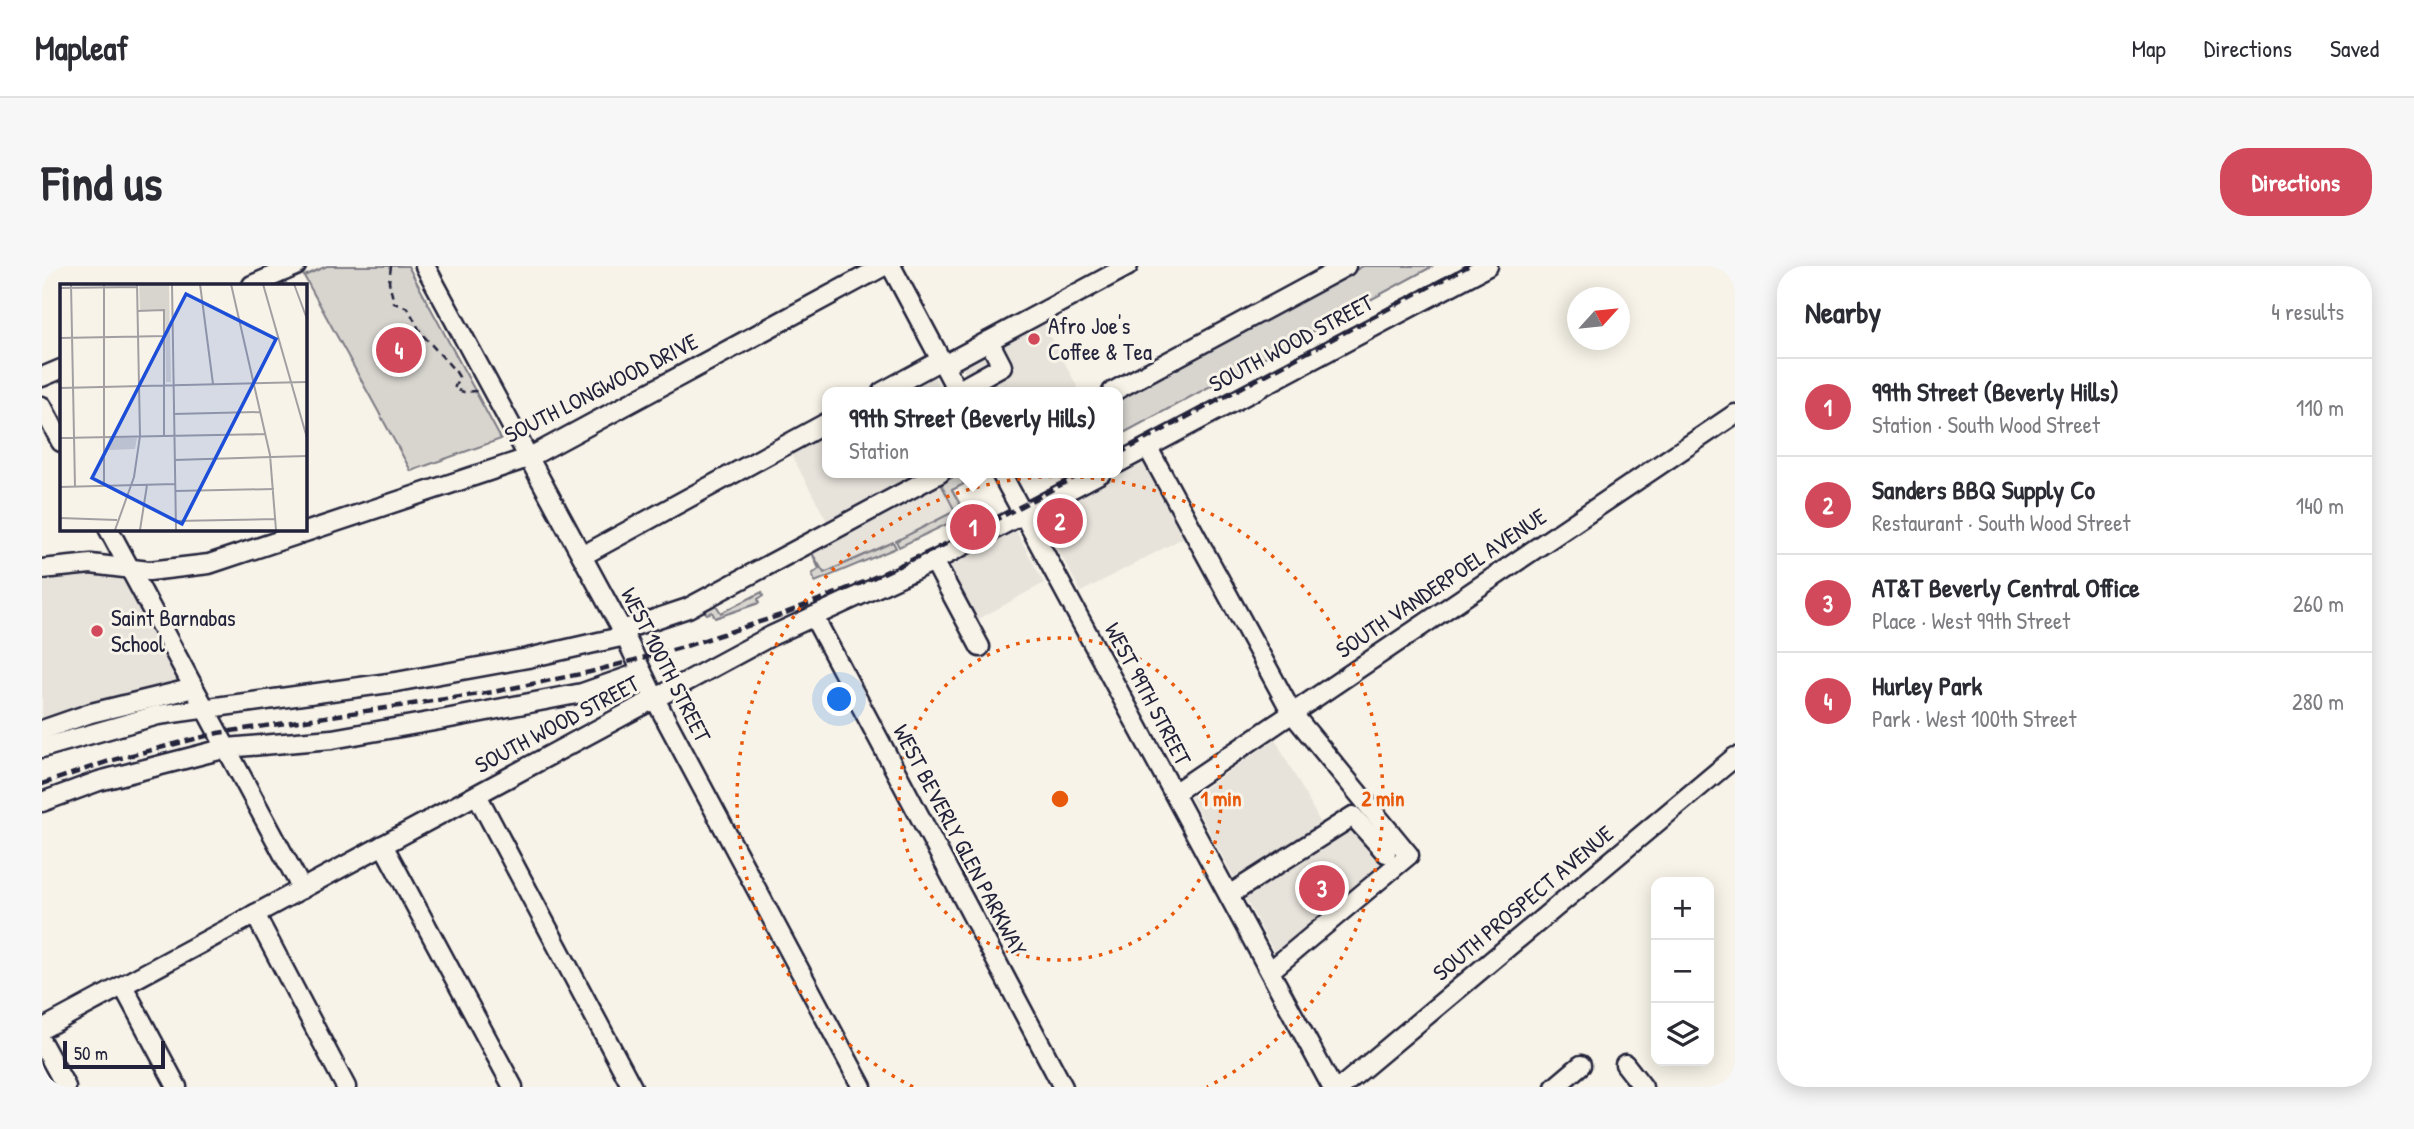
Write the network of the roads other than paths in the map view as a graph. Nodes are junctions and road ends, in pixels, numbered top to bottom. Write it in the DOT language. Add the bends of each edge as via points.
graph roads {
  1 [pos="296,266"];
  2 [pos="425,266"];
  3 [pos="884,266"];
  4 [pos="891,266"];
  5 [pos="1128,266"];
  6 [pos="1346,266"];
  7 [pos="1488,266"];
  8 [pos="255,284"];
  9 [pos="989,341"];
  10 [pos="942,363"];
  11 [pos="60,369"];
  12 [pos="42,377"];
  13 [pos="892,387"];
  14 [pos="956,387"];
  15 [pos="965,387"];
  16 [pos="1121,387"];
  17 [pos="42,406"];
  18 [pos="1735,414"];
  19 [pos="822,425"];
  20 [pos="60,440"];
  21 [pos="1148,448"];
  22 [pos="528,458"];
  23 [pos="1123,460"];
  24 [pos="931,478"];
  25 [pos="1004,478"];
  26 [pos="1092,478"];
  27 [pos="1024,514"];
  28 [pos="109,530"];
  29 [pos="582,556"];
  30 [pos="934,561"];
  31 [pos="42,569"];
  32 [pos="130,569"];
  33 [pos="814,617"];
  34 [pos="624,633"];
  35 [pos="980,647"];
  36 [pos="642,672"];
  37 [pos="194,688"];
  38 [pos="655,699"];
  39 [pos="206,710"];
  40 [pos="1292,713"];
  41 [pos="42,730"];
  42 [pos="42,748"];
  43 [pos="226,748"];
  44 [pos="1735,757"];
  45 [pos="1174,793"];
  46 [pos="477,795"];
  47 [pos="42,802"];
  48 [pos="383,845"];
  49 [pos="1386,853"];
  50 [pos="302,889"];
  51 [pos="1229,895"];
  52 [pos="255,914"];
  53 [pos="1270,971"];
  54 [pos="122,986"];
  55 [pos="42,1029"];
  56 [pos="42,1043"];
  57 [pos="1625,1064"];
  58 [pos="1581,1065"];
  59 [pos="66,1087"];
  60 [pos="177,1087"];
  61 [pos="346,1087"];
  62 [pos="513,1087"];
  63 [pos="632,1087"];
  64 [pos="862,1087"];
  65 [pos="1063,1087"];
  66 [pos="1332,1087"];
  67 [pos="1341,1087"];
  68 [pos="1555,1087"];
  69 [pos="1643,1087"];
  1 -- 8 [label="street"];
  2 -- 22 [label="street, WEST 100TH STREET"];
  3 -- 22 [label="street, SOUTH LONGWOOD DRIVE"];
  4 -- 10 [label="street"];
  5 -- 9 [label="street"];
  6 -- 16 [label="street"];
  7 -- 21 [label="street, SOUTH WOOD STREET"];
  9 -- 10 [label="street"];
  9 -- 15 [label="street" via="1002,366"];
  10 -- 13 [label="street"];
  10 -- 14 [label="street"];
  11 -- 12 [label="street"];
  17 -- 20 [label="street"];
  18 -- 40 [label="street, SOUTH VANDERPOEL AVENUE"];
  19 -- 29 [label="street"];
  21 -- 23 [label="street, SOUTH WOOD STREET"];
  21 -- 40 [label="street"];
  22 -- 29 [label="street, WEST 100TH STREET"];
  22 -- 32 [label="street, SOUTH LONGWOOD DRIVE" via="209,564"];
  24 -- 34 [label="street" via="688,608"];
  25 -- 27 [label="street, WEST 99TH STREET"];
  26 -- 27 [label="street, SOUTH WOOD STREET"];
  27 -- 30 [label="street, SOUTH WOOD STREET"];
  27 -- 45 [label="street, WEST 99TH STREET"];
  28 -- 32 [label="street"];
  29 -- 34 [label="street, WEST 100TH STREET"];
  30 -- 33 [label="street, SOUTH WOOD STREET"];
  30 -- 35 [label="street"];
  31 -- 32 [label="street, SOUTH LONGWOOD DRIVE" via="91,564"];
  32 -- 37 [label="street"];
  33 -- 38 [label="street, SOUTH WOOD STREET"];
  33 -- 65 [label="street, WEST BEVERLY GLEN PARKWAY"];
  34 -- 36 [label="street, WEST 100TH STREET"];
  34 -- 39 [label="street" via="528,659"];
  36 -- 38 [label="street, WEST 100TH STREET"];
  36 -- 43 [label="street" via="582,694 440,720 332,739"];
  37 -- 39 [label="street"];
  37 -- 41 [label="street"];
  38 -- 46 [label="street, SOUTH WOOD STREET"];
  38 -- 64 [label="street, WEST 100TH STREET"];
  39 -- 42 [label="street" via="158,715"];
  39 -- 43 [label="street"];
  40 -- 45 [label="street, SOUTH VANDERPOEL AVENUE"];
  40 -- 53 [label="street" via="1409,855"];
  43 -- 47 [label="street" via="99,781"];
  43 -- 50 [label="street"];
  44 -- 67 [label="street, SOUTH PROSPECT AVENUE"];
  45 -- 51 [label="street, WEST 99TH STREET"];
  46 -- 48 [label="street, SOUTH WOOD STREET"];
  46 -- 63 [label="street"];
  48 -- 50 [label="street, SOUTH WOOD STREET"];
  48 -- 62 [label="street"];
  49 -- 51 [label="street" via="1353,816"];
  50 -- 52 [label="street, SOUTH WOOD STREET"];
  51 -- 53 [label="street, WEST 99TH STREET"];
  52 -- 54 [label="street, SOUTH WOOD STREET"];
  52 -- 61 [label="street"];
  53 -- 66 [label="street, WEST 99TH STREET"];
  54 -- 55 [label="street, SOUTH WOOD STREET"];
  54 -- 60 [label="street"];
  56 -- 59 [label="street"];
  57 -- 69 [label="street"];
  58 -- 68 [label="street"];
}
